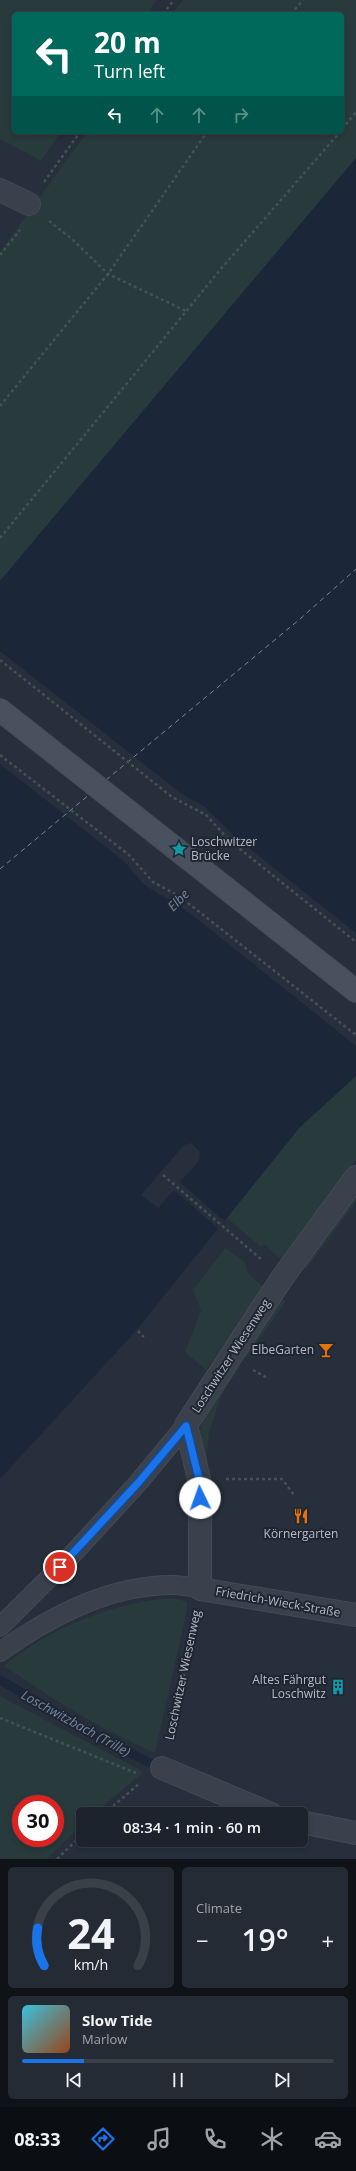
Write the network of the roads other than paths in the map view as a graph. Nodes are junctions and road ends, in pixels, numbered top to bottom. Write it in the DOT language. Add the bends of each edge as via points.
graph roads {
  1 [pos="0,190"];
  2 [pos="29,204"];
  3 [pos="0,710"];
  4 [pos="356,991"];
  5 [pos="356,1177"];
  6 [pos="186,1426"];
  7 [pos="200,1589"];
  8 [pos="356,1615"];
  9 [pos="0,1627"];
  10 [pos="0,1652"];
  11 [pos="155,1773"];
  12 [pos="251,1807"];
  13 [pos="308,1823"];
  14 [pos="356,1833"];
  1 -- 2 [label="street"];
  3 -- 4 [label="main road"];
  5 -- 6 [label="street, Loschwitzer Wiesenweg" via="282,1278"];
  6 -- 7 [label="street, Loschwitzer Wiesenweg" via="200,1483"];
  6 -- 9 [label="lane" via="70,1557"];
  7 -- 8 [label="street, Friedrich-Wieck-Straße"];
  7 -- 10 [label="lane" via="174,1585 130,1589 88,1602 56,1616"];
  11 -- 12 [label="street"];
  13 -- 14 [label="street"];
}
